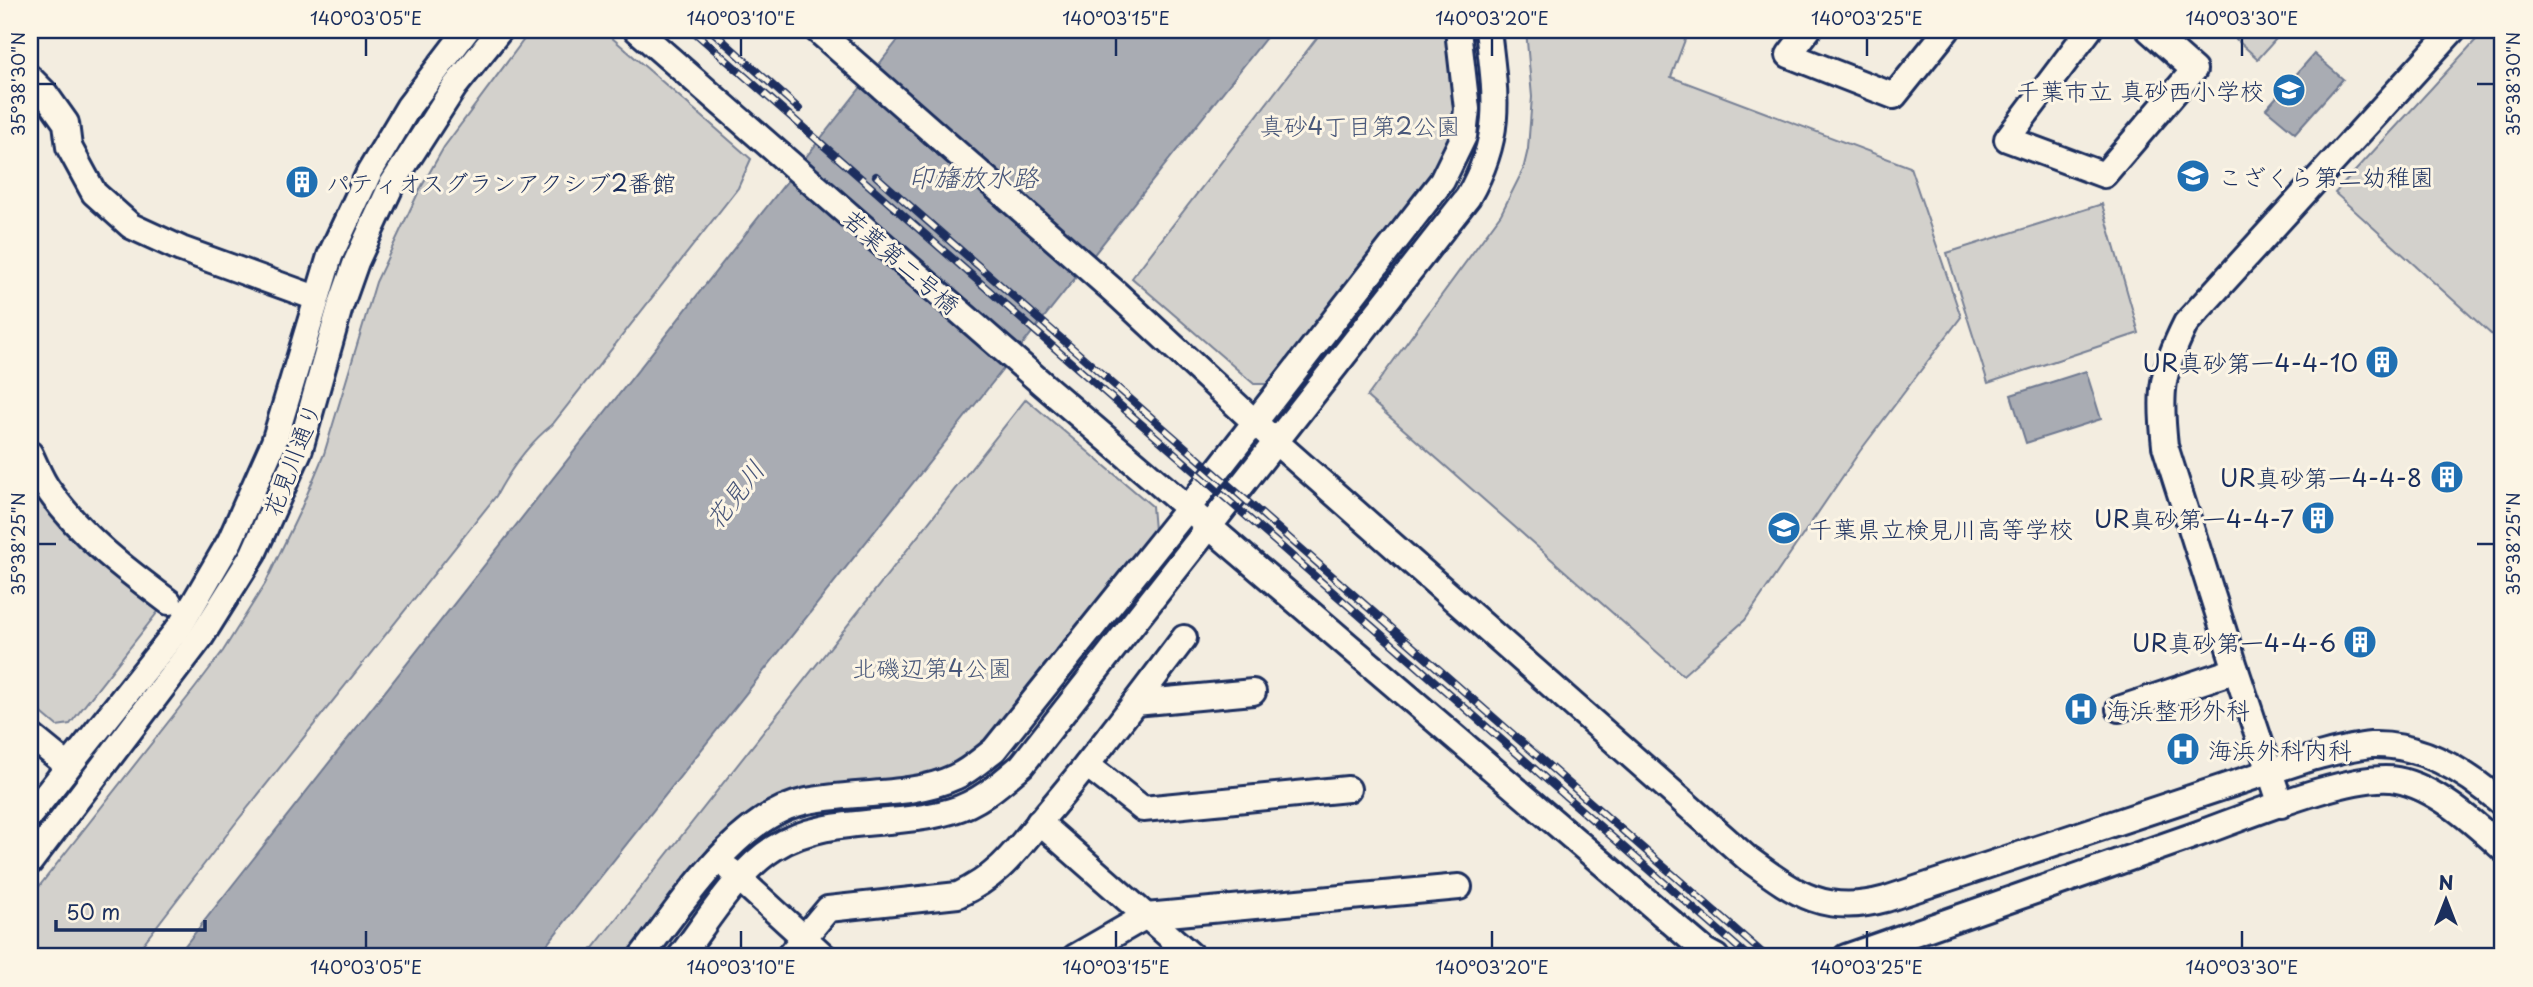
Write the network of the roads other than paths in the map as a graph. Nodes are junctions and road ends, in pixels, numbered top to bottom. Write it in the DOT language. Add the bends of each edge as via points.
graph roads {
  1 [pos="467,30"];
  2 [pos="500,30"];
  3 [pos="637,30"];
  4 [pos="1458,30"];
  5 [pos="1488,30"];
  6 [pos="1808,30"];
  7 [pos="1947,30"];
  8 [pos="2089,30"];
  9 [pos="2149,30"];
  10 [pos="2453,30"];
  11 [pos="822,35"];
  12 [pos="30,78"];
  13 [pos="316,298"];
  14 [pos="1255,422"];
  15 [pos="1276,442"];
  16 [pos="30,454"];
  17 [pos="1189,507"];
  18 [pos="1212,526"];
  19 [pos="169,602"];
  20 [pos="1184,638"];
  21 [pos="2236,670"];
  22 [pos="1253,692"];
  23 [pos="1135,703"];
  24 [pos="2119,709"];
  25 [pos="30,735"];
  26 [pos="1087,765"];
  27 [pos="68,766"];
  28 [pos="2270,771"];
  29 [pos="1348,789"];
  30 [pos="2281,804"];
  31 [pos="2503,804"];
  32 [pos="30,815"];
  33 [pos="1039,822"];
  34 [pos="2503,849"];
  35 [pos="718,859"];
  36 [pos="30,862"];
  37 [pos="740,880"];
  38 [pos="1459,887"];
  39 [pos="1146,916"];
  40 [pos="803,937"];
  41 [pos="641,957"];
  42 [pos="680,957"];
  43 [pos="788,957"];
  44 [pos="825,957"];
  45 [pos="1075,957"];
  46 [pos="1193,957"];
  47 [pos="1716,957"];
  48 [pos="1846,957"];
  1 -- 13 [label="street, 花見川通り" via="409,106 369,173 330,256"];
  2 -- 36 [label="street, 花見川通り" via="455,86 392,184 340,307 300,449 253,554 201,637"];
  3 -- 17 [label="street, 若葉第二号橋"];
  4 -- 14 [label="street" via="1467,109 1464,136 1454,159 1442,181"];
  5 -- 15 [label="street" via="1496,106 1483,171 1468,197"];
  6 -- 7 [label="street" via="1789,55 1894,96"];
  8 -- 9 [label="street" via="2007,139 2104,175 2194,70"];
  10 -- 21 [label="street" via="2186,323 2167,365 2162,396 2165,446"];
  11 -- 14 [label="street" via="1116,293"];
  12 -- 13 [label="street" via="66,122 69,147 93,193 131,226"];
  13 -- 27 [label="street, 花見川通り" via="274,442 230,541 181,625"];
  14 -- 15 [label="street"];
  14 -- 17 [label="street"];
  15 -- 18 [label="street"];
  15 -- 28 [label="street" via="1748,858 1805,898 1860,906 1885,900"];
  16 -- 19 [label="street" via="66,513"];
  17 -- 18 [label="street, 若葉第二号橋"];
  17 -- 35 [label="street" via="994,750 956,777 921,787 801,802 756,824"];
  18 -- 37 [label="street" via="1022,765 989,793 926,817 814,830 775,848"];
  18 -- 47 [label="street, 若葉第二号橋"];
  20 -- 23 [label="street"];
  21 -- 24 [label="street"];
  21 -- 28 [label="street"];
  22 -- 23 [label="street"];
  23 -- 26 [label="street"];
  25 -- 27 [label="street"];
  26 -- 29 [label="street" via="1143,809"];
  26 -- 33 [label="street"];
  27 -- 32 [label="street, 花見川通り"];
  28 -- 30 [label="street"];
  28 -- 31 [label="street" via="2343,749 2403,747 2453,766"];
  30 -- 34 [label="street" via="2368,780 2397,780 2438,796"];
  30 -- 48 [label="street"];
  33 -- 39 [label="street"];
  33 -- 40 [label="street" via="1000,869 968,891 936,899 828,909"];
  35 -- 37 [label="street"];
  35 -- 41 [label="street"];
  37 -- 40 [label="street"];
  37 -- 42 [label="street"];
  38 -- 39 [label="street"];
  39 -- 45 [label="street"];
  39 -- 46 [label="street"];
  40 -- 43 [label="street"];
  40 -- 44 [label="street"];
}
